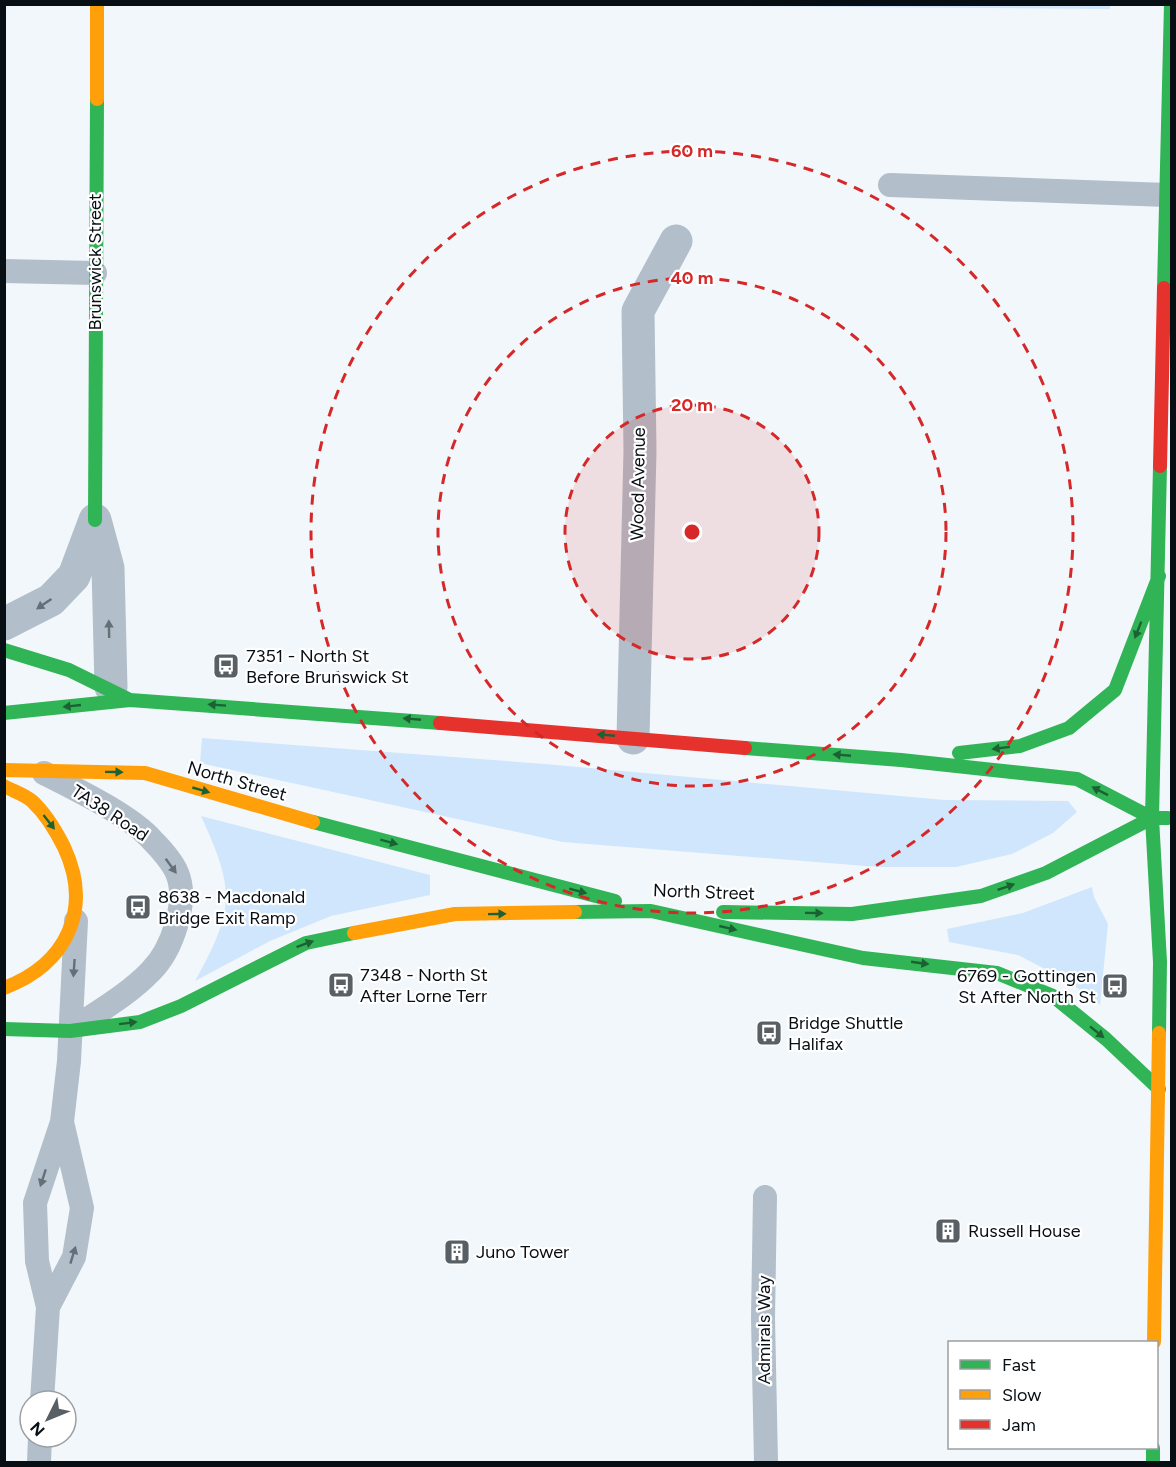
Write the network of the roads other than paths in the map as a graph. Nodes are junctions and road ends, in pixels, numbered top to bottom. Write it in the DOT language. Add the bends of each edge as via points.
graph roads {
  1 [pos="98,4"];
  2 [pos="1172,4"];
  3 [pos="890,185"];
  4 [pos="1167,195"];
  5 [pos="676,241"];
  6 [pos="4,271"];
  7 [pos="95,273"];
  8 [pos="94,520"];
  9 [pos="1159,576"];
  10 [pos="4,624"];
  11 [pos="4,650"];
  12 [pos="120,694"];
  13 [pos="4,713"];
  14 [pos="633,738"];
  15 [pos="901,760"];
  16 [pos="4,770"];
  17 [pos="41,771"];
  18 [pos="4,786"];
  19 [pos="1152,818"];
  20 [pos="1172,818"];
  21 [pos="76,910"];
  22 [pos="651,910"];
  23 [pos="4,988"];
  24 [pos="4,1029"];
  25 [pos="70,1031"];
  26 [pos="1159,1089"];
  27 [pos="62,1122"];
  28 [pos="765,1197"];
  29 [pos="48,1307"];
  30 [pos="1155,1341"];
  31 [pos="43,1389"];
  32 [pos="766,1462"];
  1 -- 7 [label="main road, Brunswick Street"];
  2 -- 4 [label="main road"];
  3 -- 4 [label="lane"];
  4 -- 9 [label="main road"];
  5 -- 14 [label="street, Wood Avenue" via="638,311 640,451"];
  6 -- 7 [label="lane"];
  7 -- 8 [label="main road, Brunswick Street"];
  8 -- 10 [label="street, Brunswick Street, one-way" via="74,576 39,608"];
  12 -- 8 [label="street, Brunswick Street, one-way" via="108,568"];
  9 -- 15 [label="main road, one-way" via="1115,690 1069,728 1020,746"];
  9 -- 19 [label="main road"];
  11 -- 12 [label="main road" via="36,657"];
  12 -- 13 [label="main road, one-way"];
  14 -- 12 [label="main road, North Street, one-way"];
  15 -- 14 [label="main road, North Street, one-way"];
  19 -- 15 [label="main road, North Street, one-way" via="1077,779"];
  16 -- 17 [label="main road, North Street"];
  17 -- 22 [label="main road, North Street, one-way" via="145,773 321,824"];
  17 -- 25 [label="lane, TA38 Road, one-way" via="104,805 152,839 177,873 180,906 172,939 153,969 126,994"];
  18 -- 21 [label="main road, one-way" via="32,800 56,831 72,870"];
  19 -- 20 [label="main road, North Street"];
  22 -- 19 [label="main road, North Street, one-way" via="852,914 981,896 1046,873"];
  19 -- 26 [label="main road" via="1160,962"];
  21 -- 23 [label="main road" via="67,937 42,966 18,984"];
  21 -- 25 [label="lane, one-way"];
  25 -- 22 [label="main road, one-way" via="140,1022 181,1006 306,943 386,926 455,914"];
  22 -- 26 [label="main road, one-way" via="862,958 997,973 1053,996"];
  24 -- 25 [label="main road"];
  25 -- 27 [label="lane"];
  26 -- 30 [label="main road"];
  27 -- 29 [label="lane, one-way" via="35,1203 37,1261"];
  29 -- 27 [label="lane, one-way" via="74,1257 82,1208"];
  28 -- 32 [label="lane, Admirals Way"];
  29 -- 31 [label="lane"];
}
